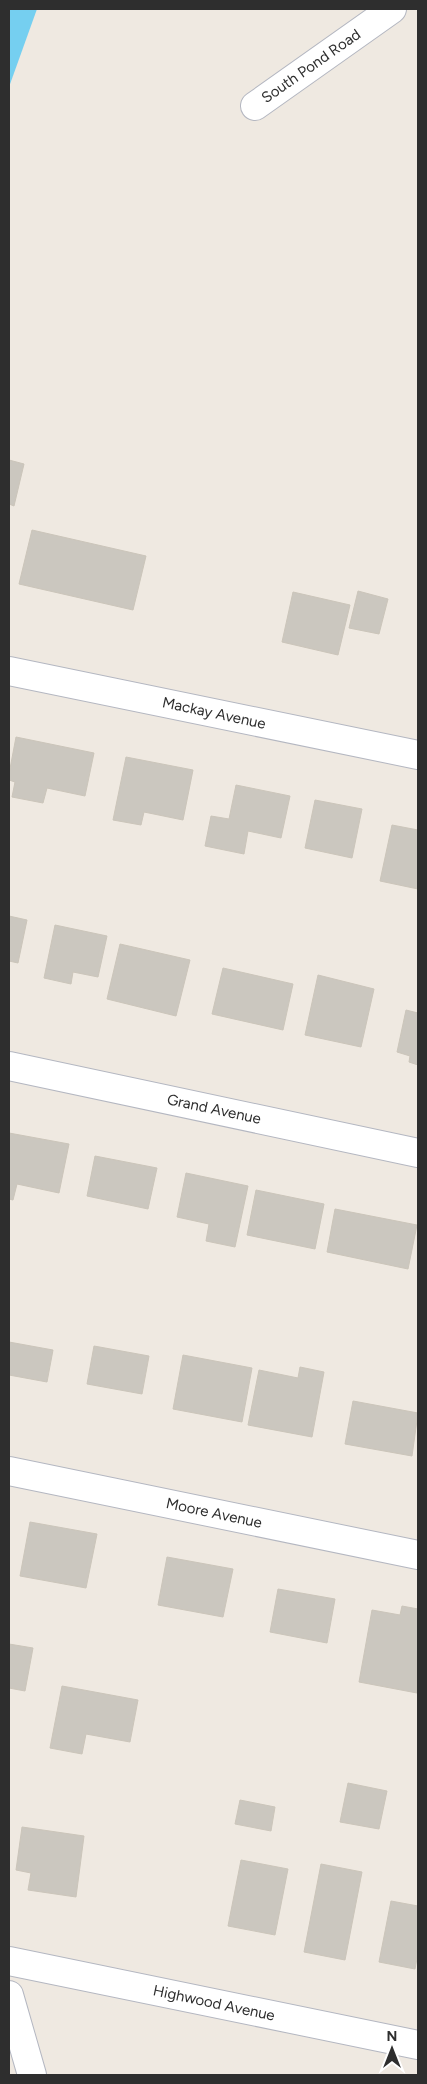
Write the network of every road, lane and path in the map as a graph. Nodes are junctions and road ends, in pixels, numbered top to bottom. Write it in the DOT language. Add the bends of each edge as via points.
graph roads {
  1 [pos="392,9"];
  2 [pos="255,106"];
  3 [pos="9,672"];
  4 [pos="418,756"];
  5 [pos="9,1066"];
  6 [pos="418,1153"];
  7 [pos="9,1471"];
  8 [pos="418,1555"];
  9 [pos="9,1961"];
  10 [pos="9,1995"];
  11 [pos="418,2045"];
  12 [pos="32,2075"];
  1 -- 2 [label="street, South Pond Road"];
  3 -- 4 [label="street, Mackay Avenue"];
  5 -- 6 [label="street, Grand Avenue"];
  7 -- 8 [label="street, Moore Avenue"];
  9 -- 11 [label="street, Highwood Avenue"];
  10 -- 12 [label="street"];
}
